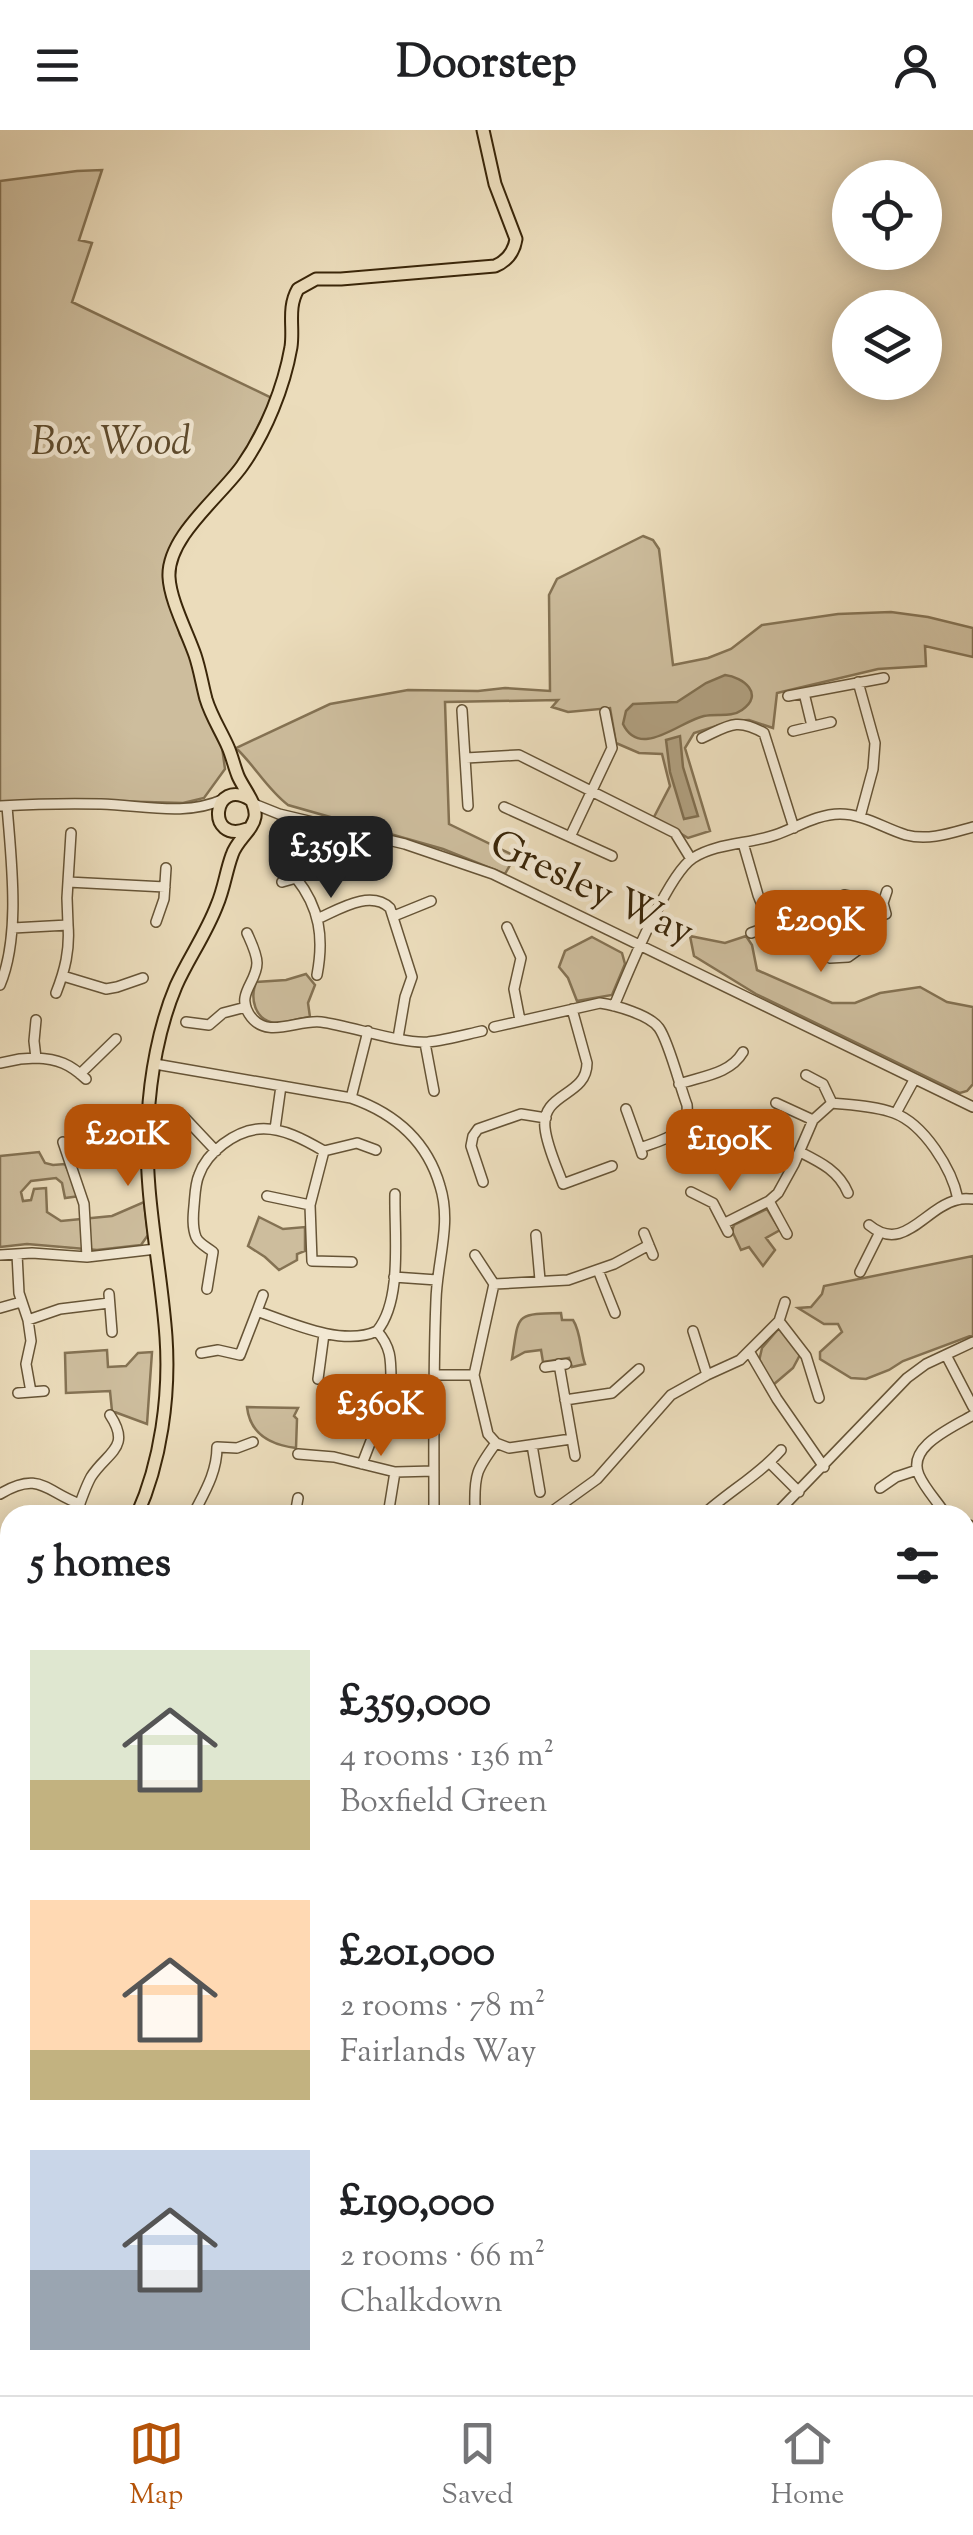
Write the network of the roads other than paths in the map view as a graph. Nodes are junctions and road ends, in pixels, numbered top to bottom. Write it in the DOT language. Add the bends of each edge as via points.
graph roads {
  1 [pos="483,130"];
  2 [pos="884,678"];
  3 [pos="858,682"];
  4 [pos="804,693"];
  5 [pos="788,696"];
  6 [pos="462,710"];
  7 [pos="605,712"];
  8 [pos="831,722"];
  9 [pos="812,726"];
  10 [pos="794,731"];
  11 [pos="702,738"];
  12 [pos="466,758"];
  13 [pos="235,770"];
  14 [pos="593,790"];
  15 [pos="225,798"];
  16 [pos="252,802"];
  17 [pos="3,806"];
  18 [pos="468,806"];
  19 [pos="504,807"];
  20 [pos="188,809"];
  21 [pos="278,814"];
  22 [pos="860,816"];
  23 [pos="222,825"];
  24 [pos="251,826"];
  25 [pos="973,827"];
  26 [pos="794,828"];
  27 [pos="71,833"];
  28 [pos="570,837"];
  29 [pos="743,842"];
  30 [pos="57,848"];
  31 [pos="70,850"];
  32 [pos="232,852"];
  33 [pos="612,856"];
  34 [pos="691,859"];
  35 [pos="166,868"];
  36 [pos="5,869"];
  37 [pos="68,882"];
  38 [pos="282,882"];
  39 [pos="165,888"];
  40 [pos="887,890"];
  41 [pos="432,901"];
  42 [pos="883,903"];
  43 [pos="816,909"];
  44 [pos="886,914"];
  45 [pos="394,916"];
  46 [pos="317,920"];
  47 [pos="156,922"];
  48 [pos="68,925"];
  49 [pos="770,925"];
  50 [pos="507,927"];
  51 [pos="12,928"];
  52 [pos="751,933"];
  53 [pos="247,934"];
  54 [pos="641,946"];
  55 [pos="862,947"];
  56 [pos="126,968"];
  57 [pos="317,975"];
  58 [pos="63,976"];
  59 [pos="144,978"];
  60 [pos="132,982"];
  61 [pos="0,985"];
  62 [pos="56,993"];
  63 [pos="614,1006"];
  64 [pos="246,1007"];
  65 [pos="572,1008"];
  66 [pos="36,1020"];
  67 [pos="520,1020"];
  68 [pos="186,1022"];
  69 [pos="494,1027"];
  70 [pos="368,1031"];
  71 [pos="482,1031"];
  72 [pos="398,1038"];
  73 [pos="116,1039"];
  74 [pos="425,1042"];
  75 [pos="743,1052"];
  76 [pos="36,1058"];
  77 [pos="0,1064"];
  78 [pos="156,1064"];
  79 [pos="806,1075"];
  80 [pos="914,1080"];
  81 [pos="680,1084"];
  82 [pos="282,1086"];
  83 [pos="434,1092"];
  84 [pos="351,1098"];
  85 [pos="832,1102"];
  86 [pos="776,1103"];
  87 [pos="973,1107"];
  88 [pos="626,1109"];
  89 [pos="896,1114"];
  90 [pos="184,1117"];
  91 [pos="546,1118"];
  92 [pos="813,1120"];
  93 [pos="274,1130"];
  94 [pos="63,1142"];
  95 [pos="757,1148"];
  96 [pos="376,1150"];
  97 [pos="216,1151"];
  98 [pos="324,1152"];
  99 [pos="800,1152"];
  100 [pos="794,1164"];
  101 [pos="612,1166"];
  102 [pos="483,1182"];
  103 [pos="691,1192"];
  104 [pos="848,1192"];
  105 [pos="395,1194"];
  106 [pos="266,1196"];
  107 [pos="958,1198"];
  108 [pos="973,1198"];
  109 [pos="770,1202"];
  110 [pos="310,1205"];
  111 [pos="869,1224"];
  112 [pos="644,1233"];
  113 [pos="788,1234"];
  114 [pos="880,1234"];
  115 [pos="219,1238"];
  116 [pos="533,1243"];
  117 [pos="156,1250"];
  118 [pos="213,1252"];
  119 [pos="18,1254"];
  120 [pos="0,1256"];
  121 [pos="475,1256"];
  122 [pos="87,1258"];
  123 [pos="298,1260"];
  124 [pos="312,1261"];
  125 [pos="352,1262"];
  126 [pos="598,1270"];
  127 [pos="860,1272"];
  128 [pos="394,1276"];
  129 [pos="437,1280"];
  130 [pos="540,1280"];
  131 [pos="494,1284"];
  132 [pos="207,1289"];
  133 [pos="263,1295"];
  134 [pos="21,1302"];
  135 [pos="785,1302"];
  136 [pos="0,1308"];
  137 [pos="608,1308"];
  138 [pos="257,1312"];
  139 [pos="28,1320"];
  140 [pos="779,1321"];
  141 [pos="377,1331"];
  142 [pos="693,1331"];
  143 [pos="112,1332"];
  144 [pos="324,1334"];
  145 [pos="973,1342"];
  146 [pos="749,1351"];
  147 [pos="201,1353"];
  148 [pos="946,1354"];
  149 [pos="240,1356"];
  150 [pos="254,1360"];
  151 [pos="545,1367"];
  152 [pos="640,1368"];
  153 [pos="436,1374"];
  154 [pos="474,1375"];
  155 [pos="706,1375"];
  156 [pos="318,1379"];
  157 [pos="391,1380"];
  158 [pos="44,1391"];
  159 [pos="31,1392"];
  160 [pos="18,1393"];
  161 [pos="819,1398"];
  162 [pos="565,1400"];
  163 [pos="973,1406"];
  164 [pos="374,1412"];
  165 [pos="110,1415"];
  166 [pos="973,1415"];
  167 [pos="571,1439"];
  168 [pos="253,1442"];
  169 [pos="496,1443"];
  170 [pos="532,1445"];
  171 [pos="204,1447"];
  172 [pos="216,1447"];
  173 [pos="781,1450"];
  174 [pos="298,1454"];
  175 [pos="575,1456"];
  176 [pos="770,1463"];
  177 [pos="362,1464"];
  178 [pos="824,1467"];
  179 [pos="918,1470"];
  180 [pos="434,1471"];
  181 [pos="395,1472"];
  182 [pos="880,1488"];
  183 [pos="540,1492"];
  184 [pos="799,1492"];
  185 [pos="0,1494"];
  186 [pos="298,1498"];
  187 [pos="80,1504"];
  188 [pos="140,1505"];
  189 [pos="198,1505"];
  190 [pos="297,1505"];
  191 [pos="390,1505"];
  192 [pos="434,1505"];
  193 [pos="475,1505"];
  194 [pos="561,1505"];
  195 [pos="714,1505"];
  196 [pos="785,1505"];
  197 [pos="940,1505"];
  1 -- 13 [label="main road" via="516,239 511,254 495,266 316,279 298,288 288,366 258,438 173,553 168,580"];
  2 -- 3 [label="street"];
  3 -- 4 [label="street"];
  3 -- 22 [label="street" via="875,743"];
  4 -- 5 [label="street"];
  4 -- 9 [label="street"];
  6 -- 12 [label="street"];
  7 -- 14 [label="street" via="612,748"];
  8 -- 9 [label="street"];
  9 -- 10 [label="street"];
  11 -- 26 [label="street" via="732,724 764,733"];
  12 -- 14 [label="street" via="519,755"];
  12 -- 18 [label="street"];
  13 -- 15 [label="main road"];
  13 -- 16 [label="main road"];
  14 -- 28 [label="street"];
  14 -- 34 [label="street" via="675,833"];
  15 -- 16 [label="main road" via="237,794"];
  15 -- 20 [label="street"];
  15 -- 23 [label="main road" via="218,813"];
  16 -- 21 [label="street, Gresley Way"];
  16 -- 24 [label="main road"];
  17 -- 20 [label="street"];
  17 -- 36 [label="street"];
  19 -- 28 [label="street"];
  20 -- 23 [label="street"];
  21 -- 24 [label="street"];
  21 -- 54 [label="street, Gresley Way" via="436,853"];
  22 -- 25 [label="street" via="908,836 932,838"];
  22 -- 26 [label="street" via="827,815"];
  23 -- 24 [label="main road" via="238,832"];
  23 -- 32 [label="main road"];
  24 -- 32 [label="main road"];
  26 -- 29 [label="street"];
  27 -- 31 [label="street"];
  28 -- 33 [label="street"];
  29 -- 34 [label="street"];
  29 -- 49 [label="street"];
  30 -- 31 [label="street"];
  31 -- 37 [label="street"];
  32 -- 78 [label="main road" via="218,905 175,988"];
  34 -- 54 [label="street" via="671,882"];
  35 -- 39 [label="street"];
  36 -- 51 [label="street"];
  37 -- 39 [label="street"];
  37 -- 48 [label="street"];
  38 -- 46 [label="street" via="296,878"];
  39 -- 47 [label="street"];
  40 -- 42 [label="street"];
  41 -- 45 [label="street"];
  42 -- 43 [label="street" via="844,896"];
  42 -- 44 [label="street"];
  43 -- 49 [label="street"];
  43 -- 55 [label="street" via="832,944 830,958"];
  45 -- 46 [label="street" via="383,901 372,899"];
  45 -- 72 [label="street" via="412,976"];
  46 -- 57 [label="street"];
  48 -- 51 [label="street"];
  48 -- 58 [label="street"];
  49 -- 52 [label="street"];
  50 -- 67 [label="street" via="518,936 514,989"];
  51 -- 61 [label="street"];
  53 -- 64 [label="street" via="257,966"];
  54 -- 63 [label="street"];
  54 -- 80 [label="street, Gresley Way"];
  56 -- 60 [label="street"];
  58 -- 60 [label="street" via="106,988"];
  58 -- 62 [label="street"];
  59 -- 60 [label="street"];
  63 -- 65 [label="street"];
  63 -- 81 [label="street" via="658,1026"];
  64 -- 68 [label="street" via="209,1025"];
  64 -- 70 [label="street" via="268,1028 320,1022"];
  65 -- 67 [label="street"];
  65 -- 91 [label="street" via="587,1072"];
  66 -- 76 [label="street"];
  67 -- 69 [label="street"];
  70 -- 72 [label="street"];
  70 -- 84 [label="street"];
  71 -- 74 [label="street"];
  72 -- 74 [label="street"];
  73 -- 76 [label="street" via="83,1076 70,1065"];
  74 -- 83 [label="street"];
  75 -- 81 [label="street" via="732,1066"];
  76 -- 77 [label="street"];
  78 -- 82 [label="street"];
  78 -- 117 [label="main road" via="148,1131"];
  79 -- 85 [label="street" via="823,1084"];
  80 -- 87 [label="street, Gresley Way"];
  80 -- 89 [label="street"];
  81 -- 88 [label="street" via="685,1124 641,1151"];
  82 -- 84 [label="street"];
  82 -- 93 [label="street"];
  84 -- 129 [label="street" via="395,1119 416,1138 436,1173 445,1219"];
  85 -- 89 [label="street"];
  85 -- 92 [label="street"];
  86 -- 92 [label="street"];
  89 -- 107 [label="street" via="940,1154"];
  90 -- 97 [label="street"];
  91 -- 101 [label="street" via="563,1184"];
  91 -- 102 [label="street" via="521,1114 478,1129 471,1146"];
  92 -- 99 [label="street"];
  93 -- 97 [label="street" via="246,1131"];
  93 -- 98 [label="street"];
  94 -- 122 [label="street" via="84,1204"];
  95 -- 100 [label="street"];
  96 -- 98 [label="street" via="357,1143"];
  97 -- 118 [label="street" via="199,1174 193,1223 198,1241"];
  98 -- 110 [label="street"];
  99 -- 100 [label="street"];
  99 -- 104 [label="street" via="847,1179"];
  100 -- 109 [label="street"];
  103 -- 109 [label="street" via="713,1202 727,1227"];
  105 -- 128 [label="street"];
  106 -- 110 [label="street"];
  107 -- 108 [label="street"];
  107 -- 114 [label="street" via="895,1236"];
  109 -- 113 [label="street"];
  110 -- 124 [label="street"];
  111 -- 114 [label="street"];
  112 -- 126 [label="street" via="651,1250"];
  114 -- 127 [label="street" via="862,1256"];
  115 -- 118 [label="street"];
  116 -- 130 [label="street"];
  117 -- 122 [label="street"];
  117 -- 188 [label="main road" via="166,1376 157,1452"];
  118 -- 132 [label="street"];
  119 -- 120 [label="street"];
  119 -- 122 [label="street"];
  119 -- 134 [label="street"];
  121 -- 131 [label="street" via="486,1263"];
  123 -- 124 [label="street"];
  124 -- 125 [label="street"];
  126 -- 130 [label="street"];
  126 -- 137 [label="street"];
  128 -- 129 [label="street"];
  128 -- 141 [label="street"];
  129 -- 153 [label="street"];
  130 -- 131 [label="street"];
  131 -- 154 [label="street"];
  133 -- 138 [label="street"];
  134 -- 136 [label="street"];
  134 -- 139 [label="street"];
  135 -- 140 [label="street"];
  138 -- 144 [label="street"];
  138 -- 149 [label="street"];
  139 -- 143 [label="street" via="109,1298"];
  139 -- 159 [label="street"];
  140 -- 146 [label="street"];
  140 -- 161 [label="street" via="806,1356"];
  141 -- 144 [label="street"];
  141 -- 157 [label="street" via="390,1352"];
  142 -- 155 [label="street"];
  144 -- 156 [label="street"];
  145 -- 148 [label="street"];
  146 -- 155 [label="street"];
  146 -- 178 [label="street"];
  147 -- 149 [label="street"];
  148 -- 163 [label="street"];
  148 -- 178 [label="street" via="907,1378"];
  149 -- 150 [label="street"];
  151 -- 162 [label="street" via="562,1364"];
  152 -- 162 [label="street" via="612,1394"];
  153 -- 154 [label="street"];
  153 -- 180 [label="street"];
  154 -- 169 [label="street" via="486,1429"];
  155 -- 194 [label="street" via="671,1395 597,1479"];
  158 -- 159 [label="street"];
  159 -- 160 [label="street"];
  162 -- 167 [label="street"];
  164 -- 177 [label="street" via="378,1433"];
  165 -- 187 [label="street" via="119,1440 114,1452 97,1461"];
  166 -- 179 [label="street" via="923,1448"];
  167 -- 170 [label="street"];
  167 -- 175 [label="street"];
  168 -- 172 [label="street"];
  169 -- 170 [label="street"];
  169 -- 193 [label="street" via="475,1477"];
  170 -- 183 [label="street"];
  171 -- 172 [label="street"];
  172 -- 189 [label="street" via="214,1472"];
  173 -- 176 [label="street"];
  174 -- 177 [label="street"];
  176 -- 184 [label="street"];
  176 -- 195 [label="street"];
  177 -- 181 [label="street"];
  178 -- 184 [label="street"];
  179 -- 182 [label="street"];
  179 -- 197 [label="street"];
  180 -- 181 [label="street"];
  180 -- 192 [label="street"];
  181 -- 191 [label="street"];
  184 -- 196 [label="street"];
  185 -- 187 [label="street" via="41,1484"];
  186 -- 190 [label="street"];
}
